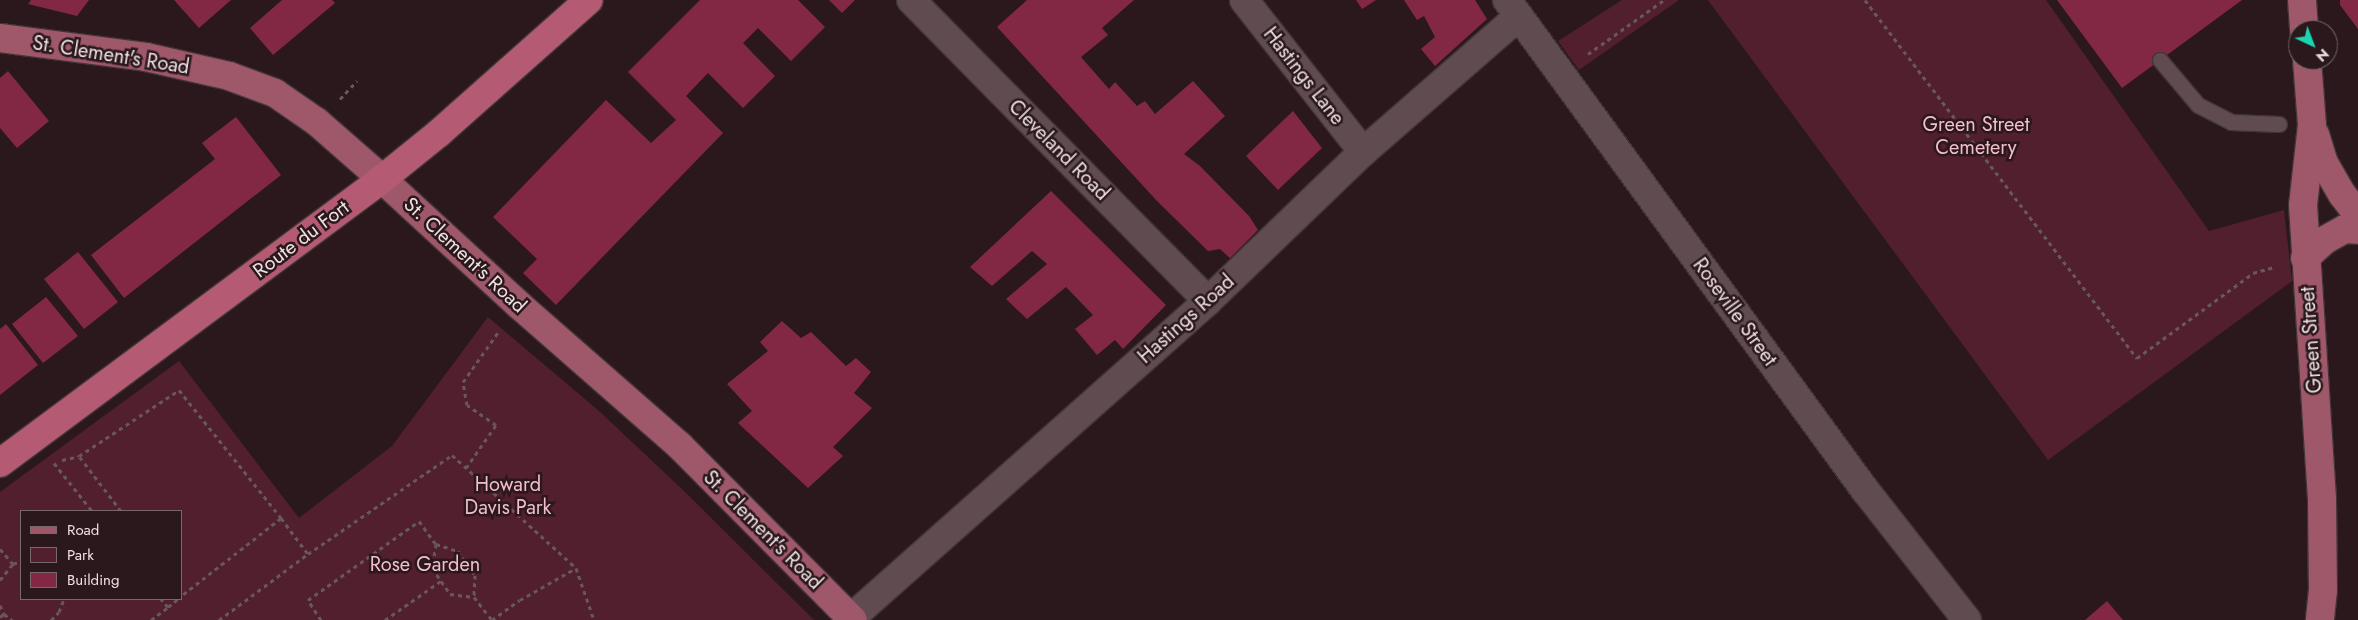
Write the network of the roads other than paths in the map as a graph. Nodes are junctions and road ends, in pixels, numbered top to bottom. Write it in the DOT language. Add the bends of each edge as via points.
graph roads {
  1 [pos="589,0"];
  2 [pos="911,0"];
  3 [pos="1244,0"];
  4 [pos="2302,0"];
  5 [pos="1512,8"];
  6 [pos="2303,20"];
  7 [pos="0,38"];
  8 [pos="2160,60"];
  9 [pos="2308,70"];
  10 [pos="2279,124"];
  11 [pos="2312,126"];
  12 [pos="1364,152"];
  13 [pos="382,179"];
  14 [pos="2358,215"];
  15 [pos="2358,230"];
  16 [pos="2305,258"];
  17 [pos="1208,301"];
  18 [pos="0,463"];
  19 [pos="852,619"];
  20 [pos="1968,620"];
  21 [pos="2320,620"];
  1 -- 13 [label="highway, Route du Fort"];
  2 -- 17 [label="main road, Cleveland Road"];
  3 -- 12 [label="main road, Hastings Lane"];
  4 -- 6 [label="main road"];
  5 -- 12 [label="main road, Hastings Road"];
  5 -- 20 [label="main road, Roseville Street" via="1865,490"];
  7 -- 13 [label="main road, St. Clement's Road" via="146,58 229,76 275,93 317,122"];
  8 -- 10 [label="lane" via="2198,105 2231,122"];
  9 -- 11 [label="main road, Green Street"];
  11 -- 14 [label="main road" via="2324,163"];
  11 -- 16 [label="main road, Green Street" via="2303,205"];
  12 -- 17 [label="main road, Hastings Road"];
  13 -- 18 [label="highway, Route du Fort"];
  13 -- 19 [label="main road, St. Clement's Road" via="680,446"];
  15 -- 16 [label="main road" via="2345,229 2325,240"];
  16 -- 21 [label="main road, Green Street" via="2322,499 2323,590"];
  17 -- 19 [label="main road, Hastings Road"];
}
